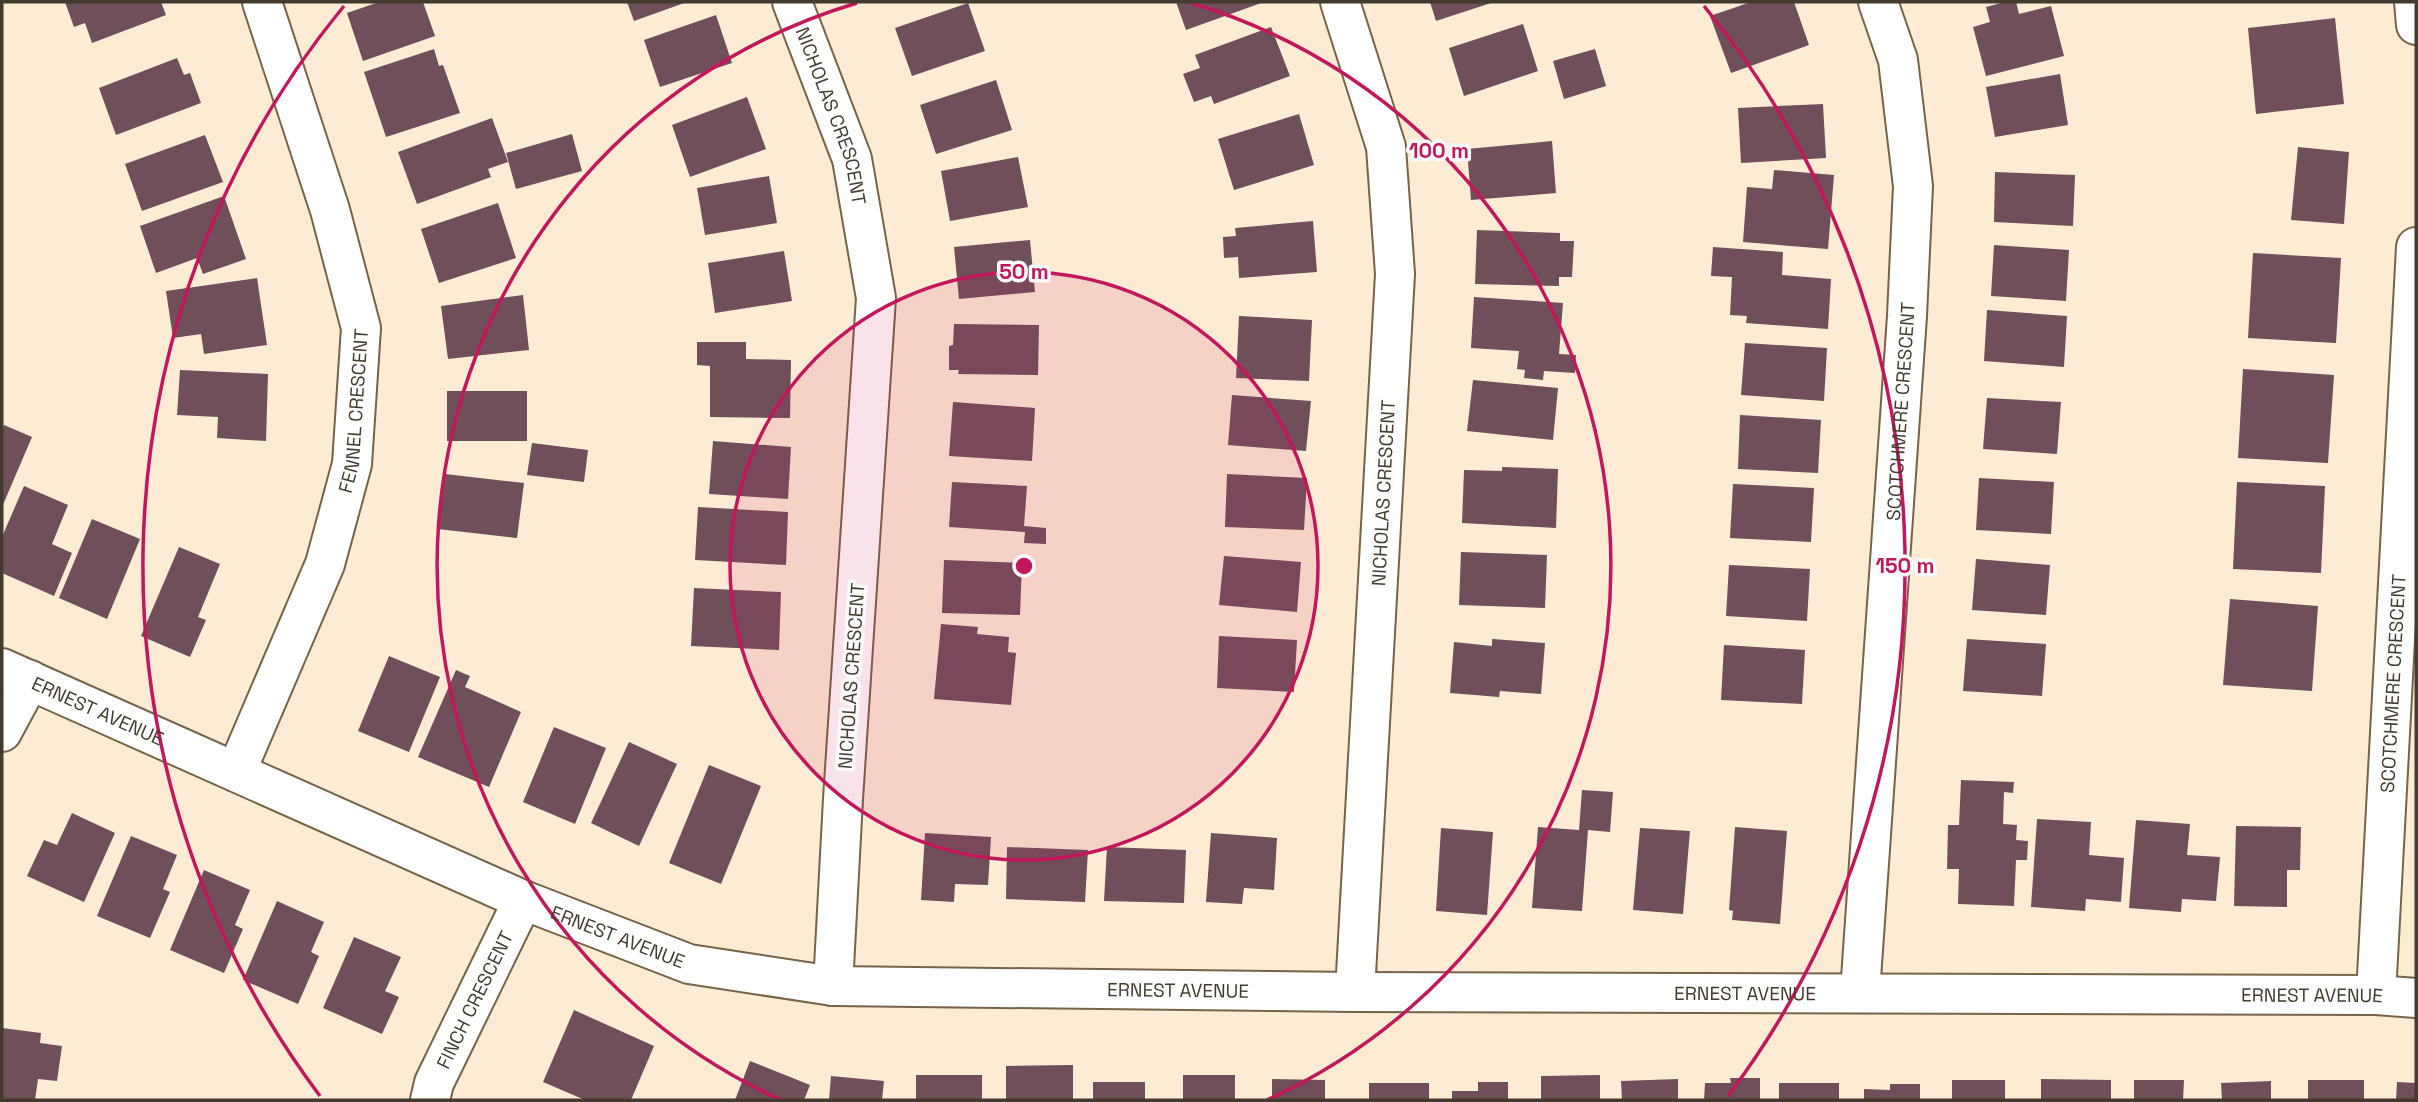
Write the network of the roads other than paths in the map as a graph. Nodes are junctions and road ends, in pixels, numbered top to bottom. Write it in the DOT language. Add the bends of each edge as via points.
graph roads {
  1 [pos="262,2"];
  2 [pos="792,2"];
  3 [pos="1340,2"];
  4 [pos="1878,2"];
  5 [pos="2414,2"];
  6 [pos="2416,25"];
  7 [pos="2416,247"];
  8 [pos="16,674"];
  9 [pos="2,732"];
  10 [pos="236,772"];
  11 [pos="523,900"];
  12 [pos="833,986"];
  13 [pos="1355,992"];
  14 [pos="1860,993"];
  15 [pos="2376,995"];
  16 [pos="2416,998"];
  17 [pos="430,1100"];
  1 -- 10 [label="street, FENNEL CRESCENT" via="330,210 360,327 352,464 325,564"];
  2 -- 12 [label="street, NICHOLAS CRESCENT" via="852,159 876,298"];
  3 -- 13 [label="street, NICHOLAS CRESCENT" via="1387,147 1395,274"];
  4 -- 14 [label="street, SCOTCHMERE CRESCENT" via="1898,60 1913,186"];
  5 -- 6 [label="street"];
  7 -- 15 [label="street, SCOTCHMERE CRESCENT"];
  8 -- 9 [label="street"];
  8 -- 10 [label="street, ERNEST AVENUE"];
  10 -- 11 [label="street, ERNEST AVENUE"];
  11 -- 12 [label="street, ERNEST AVENUE" via="689,964"];
  11 -- 17 [label="street, FINCH CRESCENT" via="434,1083"];
  12 -- 13 [label="street, ERNEST AVENUE"];
  13 -- 14 [label="street, ERNEST AVENUE"];
  14 -- 15 [label="street, ERNEST AVENUE"];
  15 -- 16 [label="street, ERNEST AVENUE"];
}
